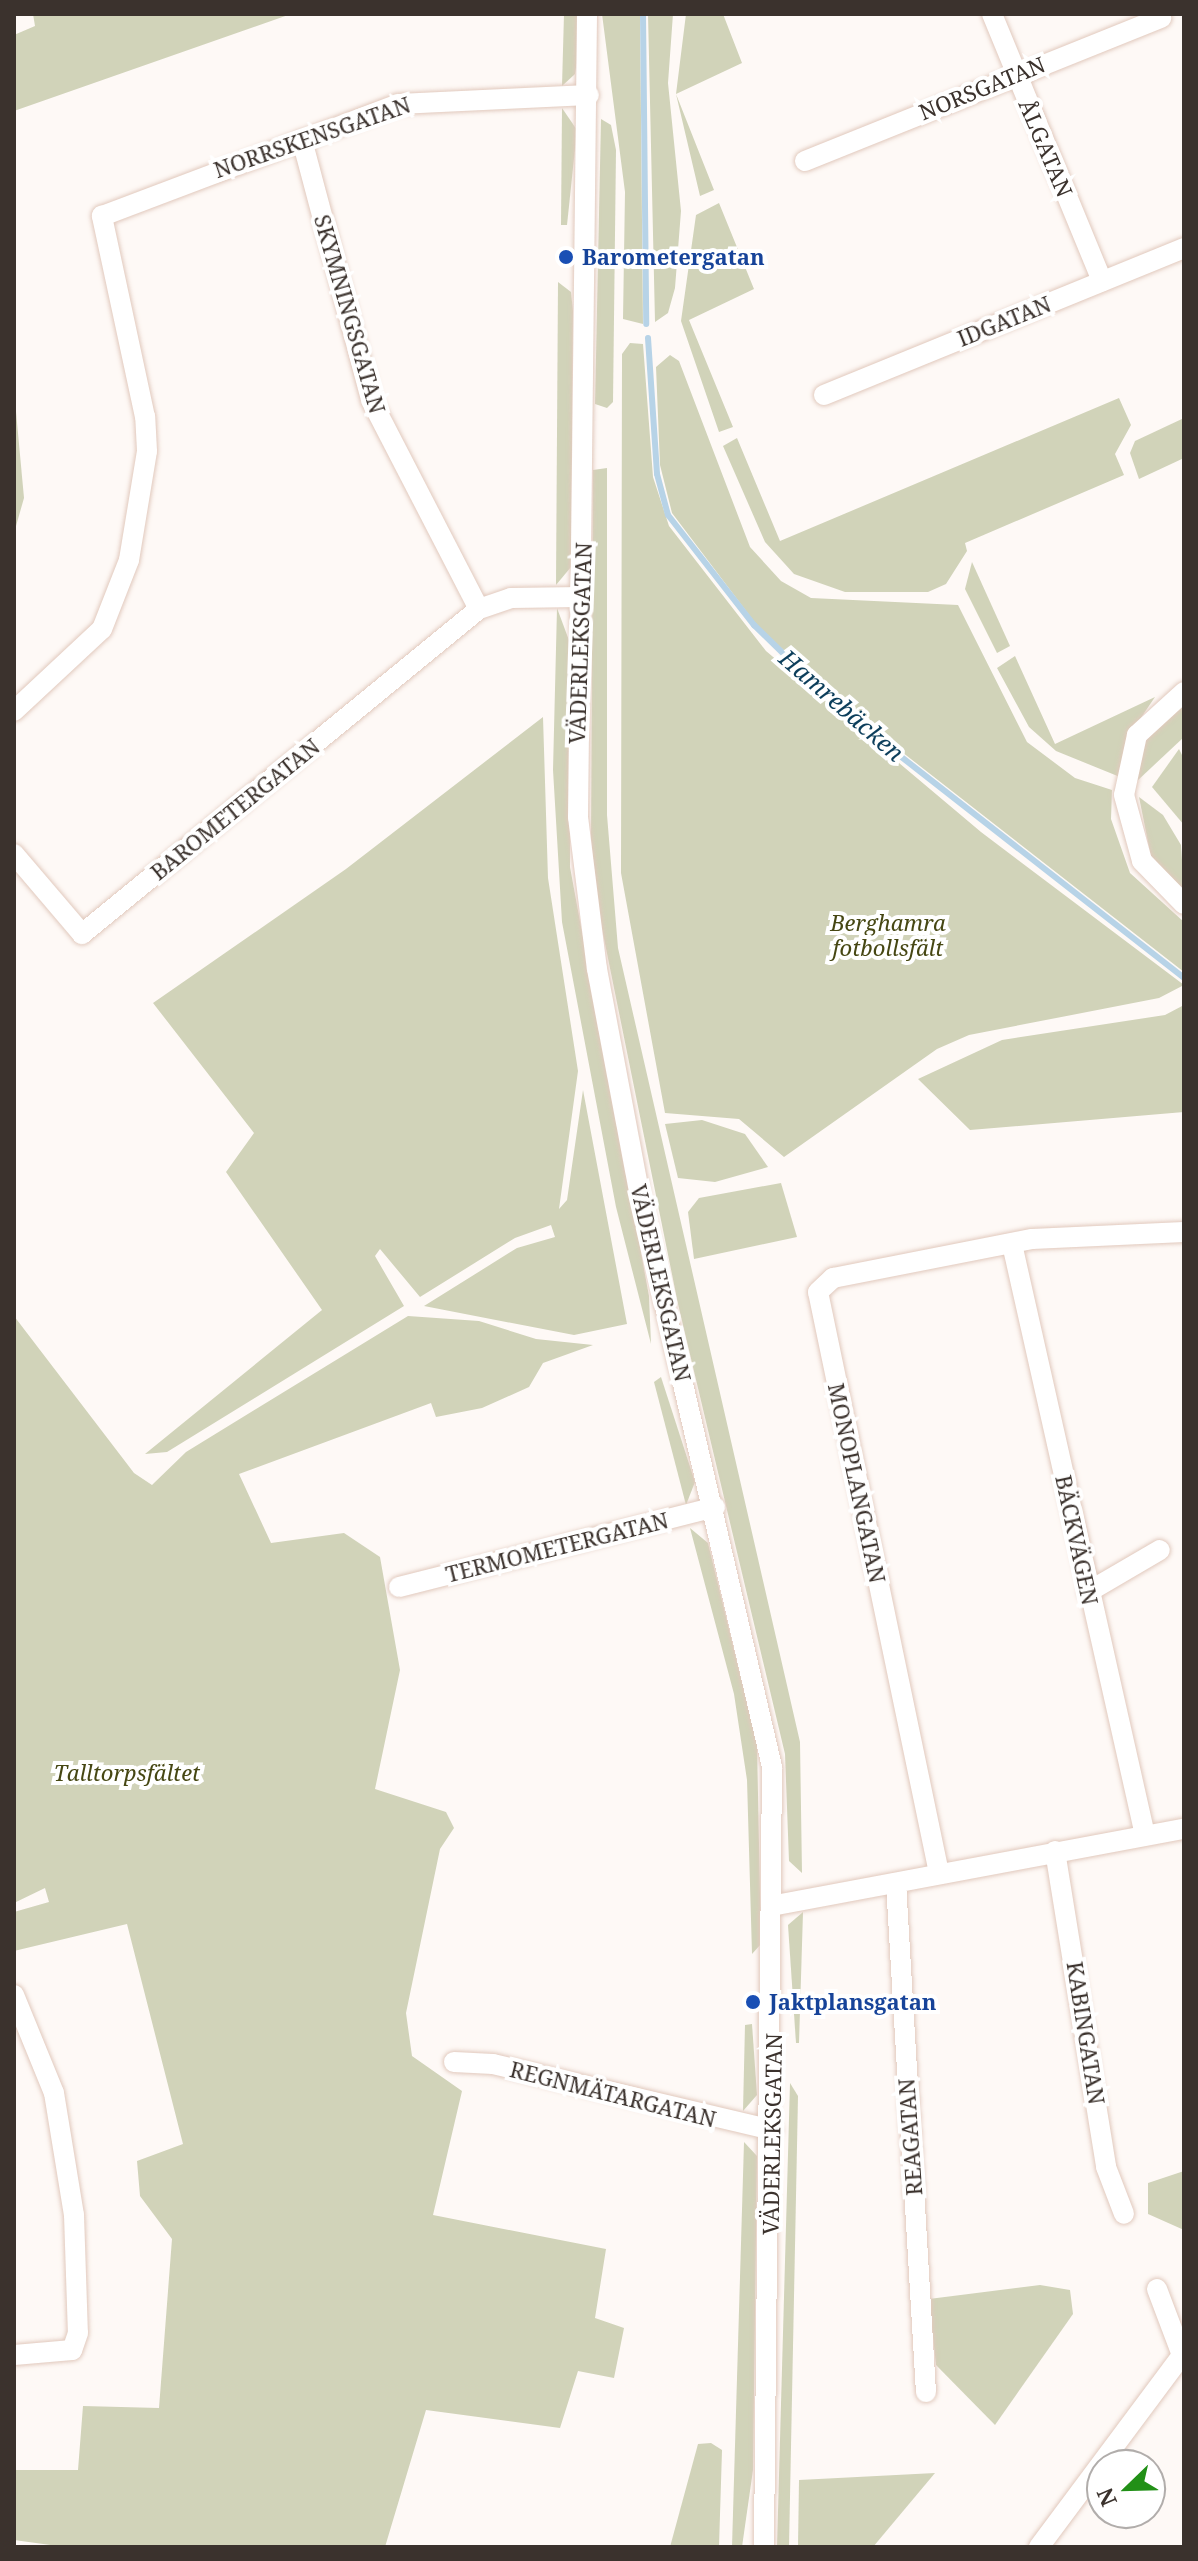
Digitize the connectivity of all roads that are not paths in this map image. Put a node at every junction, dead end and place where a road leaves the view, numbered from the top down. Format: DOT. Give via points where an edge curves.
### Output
graph roads {
  1 [pos="587,14"];
  2 [pos="992,14"];
  3 [pos="1161,18"];
  4 [pos="1016,74"];
  5 [pos="589,95"];
  6 [pos="302,140"];
  7 [pos="805,161"];
  8 [pos="1184,248"];
  9 [pos="1102,281"];
  10 [pos="824,395"];
  11 [pos="581,597"];
  12 [pos="479,609"];
  13 [pos="1184,692"];
  14 [pos="14,711"];
  15 [pos="14,854"];
  16 [pos="1184,904"];
  17 [pos="1184,1232"];
  18 [pos="1012,1244"];
  19 [pos="715,1507"];
  20 [pos="1160,1550"];
  21 [pos="399,1587"];
  22 [pos="1088,1592"];
  23 [pos="1184,1829"];
  24 [pos="1145,1835"];
  25 [pos="1055,1851"];
  26 [pos="939,1873"];
  27 [pos="896,1883"];
  28 [pos="776,1905"];
  29 [pos="14,1995"];
  30 [pos="454,2062"];
  31 [pos="772,2130"];
  32 [pos="1124,2214"];
  33 [pos="1157,2289"];
  34 [pos="14,2355"];
  35 [pos="1183,2356"];
  36 [pos="926,2392"];
  37 [pos="764,2547"];
  38 [pos="1039,2547"];
  1 -- 5 [label="street, VÄDERLEKSGATAN"];
  2 -- 4 [label="street, ÅLGATAN"];
  3 -- 4 [label="street, NORSGATAN"];
  4 -- 7 [label="street, NORSGATAN"];
  4 -- 9 [label="street, ÅLGATAN"];
  5 -- 6 [label="street, NORRSKENSGATAN" via="398,104"];
  5 -- 11 [label="street, VÄDERLEKSGATAN"];
  6 -- 12 [label="street, SKYMNINGSGATAN" via="371,400"];
  6 -- 14 [label="street, NORRSKENSGATAN" via="112,210 100,225 145,417 147,451 129,560 102,629"];
  8 -- 9 [label="street, IDGATAN"];
  9 -- 10 [label="street, IDGATAN"];
  11 -- 12 [label="street, BAROMETERGATAN" via="511,598"];
  11 -- 19 [label="street, VÄDERLEKSGATAN" via="583,879 643,1212"];
  12 -- 15 [label="street, BAROMETERGATAN" via="82,934"];
  13 -- 16 [label="street" via="1137,735 1124,795 1142,861"];
  17 -- 18 [label="street"];
  18 -- 22 [label="street, BÄCKVÄGEN"];
  18 -- 26 [label="street, MONOPLANGATAN" via="833,1278 818,1292"];
  19 -- 21 [label="street, TERMOMETERGATAN"];
  19 -- 28 [label="street, VÄDERLEKSGATAN" via="772,1767"];
  20 -- 22 [label="street"];
  22 -- 24 [label="street, BÄCKVÄGEN"];
  23 -- 24 [label="street"];
  24 -- 25 [label="street"];
  25 -- 26 [label="street"];
  25 -- 32 [label="street, KABINGATAN" via="1106,2167"];
  26 -- 27 [label="street"];
  27 -- 28 [label="street"];
  27 -- 36 [label="street, REAGATAN"];
  28 -- 31 [label="street, VÄDERLEKSGATAN"];
  29 -- 34 [label="street" via="54,2093 74,2215 77,2342 63,2353"];
  30 -- 31 [label="street, REGNMÄTARGATAN" via="493,2064"];
  31 -- 37 [label="street, VÄDERLEKSGATAN"];
  33 -- 35 [label="street"];
  35 -- 38 [label="street"];
}
